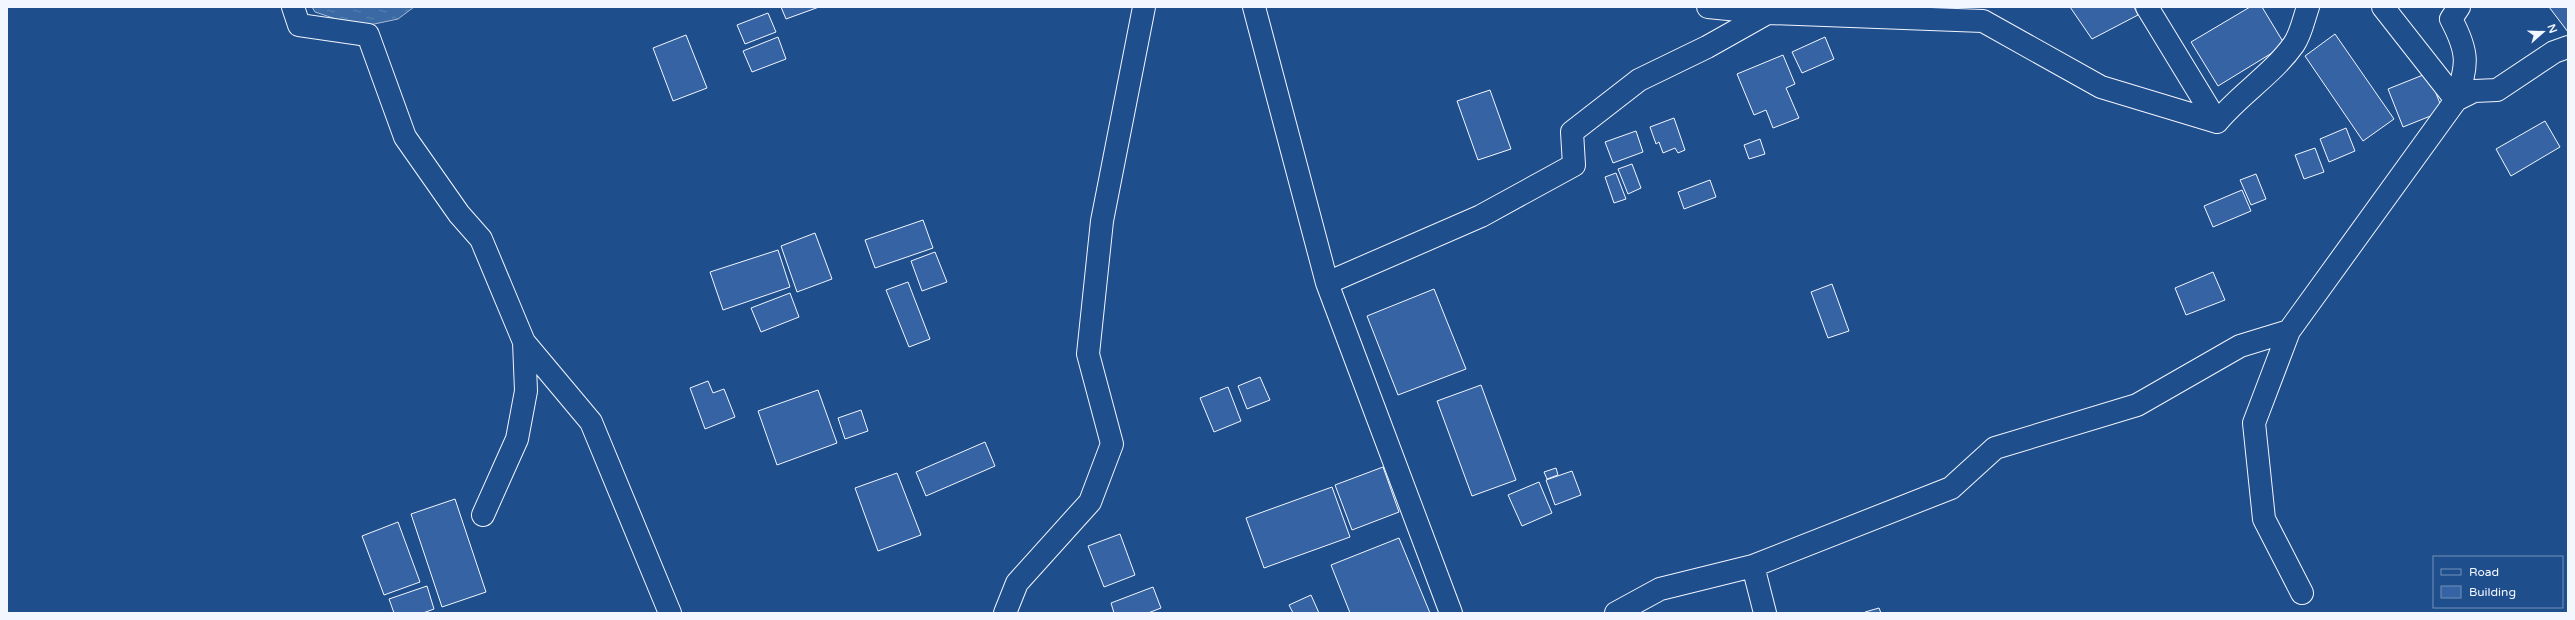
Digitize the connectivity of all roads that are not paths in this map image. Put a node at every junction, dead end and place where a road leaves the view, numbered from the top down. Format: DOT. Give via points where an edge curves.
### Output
graph roads {
  1 [pos="293,7"];
  2 [pos="1144,7"];
  3 [pos="1254,7"];
  4 [pos="1708,7"];
  5 [pos="2147,7"];
  6 [pos="2308,7"];
  7 [pos="2382,7"];
  8 [pos="2459,7"];
  9 [pos="1771,10"];
  10 [pos="2568,47"];
  11 [pos="2456,100"];
  12 [pos="2217,122"];
  13 [pos="1327,283"];
  14 [pos="2289,331"];
  15 [pos="524,342"];
  16 [pos="483,515"];
  17 [pos="1753,566"];
  18 [pos="2302,593"];
  19 [pos="670,613"];
  20 [pos="1005,613"];
  21 [pos="1451,613"];
  22 [pos="1616,613"];
  23 [pos="1764,613"];
  1 -- 15 [label="street" via="299,24 368,35 406,137 459,214 481,239"];
  2 -- 20 [label="street" via="1102,222 1088,354 1112,444 1090,502 1017,583"];
  3 -- 13 [label="street"];
  4 -- 9 [label="street"];
  5 -- 12 [label="street"];
  6 -- 12 [label="street" via="2295,43"];
  7 -- 11 [label="street"];
  8 -- 11 [label="street" via="2451,19 2464,43 2466,72"];
  9 -- 12 [label="street" via="1983,21 2101,87"];
  9 -- 13 [label="street" via="1707,47 1639,80 1572,132 1574,165 1481,216"];
  10 -- 11 [label="street" via="2554,52 2497,90 2474,90"];
  11 -- 14 [label="street"];
  13 -- 21 [label="street"];
  14 -- 17 [label="street" via="2240,346 2137,405 1995,448 1951,488"];
  14 -- 18 [label="street" via="2254,423 2264,519"];
  15 -- 16 [label="street" via="526,390 517,439"];
  15 -- 19 [label="street" via="591,422"];
  17 -- 22 [label="street" via="1660,589"];
  17 -- 23 [label="street"];
}
